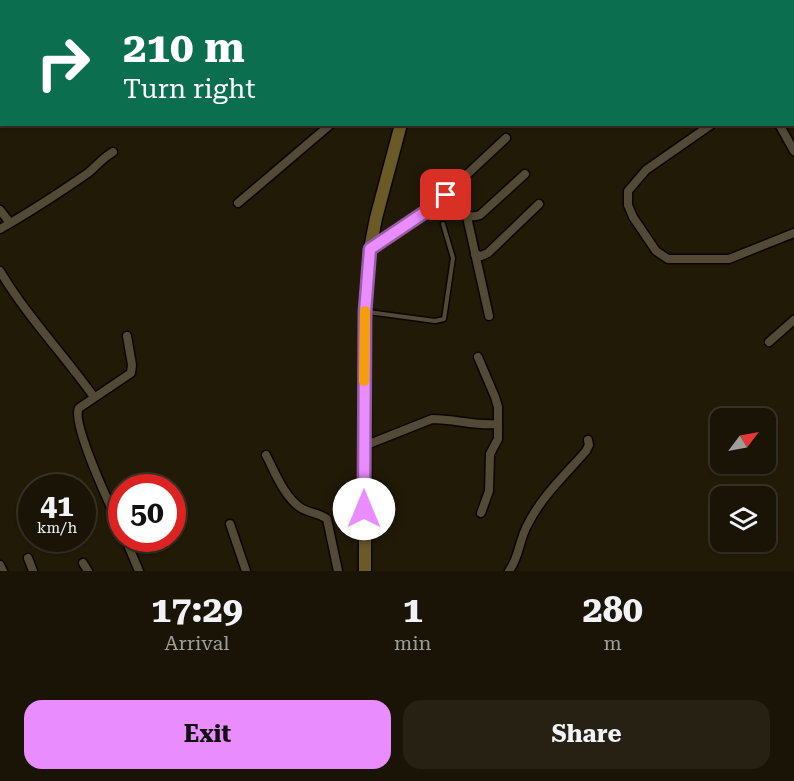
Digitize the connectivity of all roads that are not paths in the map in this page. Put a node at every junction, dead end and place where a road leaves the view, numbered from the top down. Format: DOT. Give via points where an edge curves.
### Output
graph roads {
  1 [pos="329,126"];
  2 [pos="400,126"];
  3 [pos="709,126"];
  4 [pos="780,126"];
  5 [pos="506,138"];
  6 [pos="794,151"];
  7 [pos="112,152"];
  8 [pos="525,174"];
  9 [pos="238,202"];
  10 [pos="539,204"];
  11 [pos="431,208"];
  12 [pos="0,210"];
  13 [pos="467,217"];
  14 [pos="10,223"];
  15 [pos="443,224"];
  16 [pos="0,229"];
  17 [pos="794,233"];
  18 [pos="370,249"];
  19 [pos="475,254"];
  20 [pos="0,271"];
  21 [pos="365,312"];
  22 [pos="489,316"];
  23 [pos="794,320"];
  24 [pos="127,336"];
  25 [pos="769,342"];
  26 [pos="478,357"];
  27 [pos="94,397"];
  28 [pos="498,424"];
  29 [pos="588,440"];
  30 [pos="364,446"];
  31 [pos="266,455"];
  32 [pos="108,501"];
  33 [pos="481,513"];
  34 [pos="230,524"];
  35 [pos="131,552"];
  36 [pos="28,558"];
  37 [pos="0,565"];
  38 [pos="3,571"];
  39 [pos="33,571"];
  40 [pos="139,571"];
  41 [pos="246,571"];
  42 [pos="338,571"];
  43 [pos="365,571"];
  44 [pos="510,571"];
  1 -- 9 [label="street"];
  2 -- 18 [label="main road"];
  3 -- 17 [label="street" via="646,170 628,192 633,217 656,251 668,259 729,259"];
  4 -- 6 [label="street"];
  5 -- 11 [label="street"];
  7 -- 14 [label="street" via="90,171"];
  8 -- 13 [label="street" via="480,215"];
  10 -- 19 [label="street" via="488,253"];
  11 -- 13 [label="street" via="458,210"];
  11 -- 18 [label="street"];
  12 -- 14 [label="street"];
  13 -- 19 [label="street"];
  14 -- 16 [label="street"];
  15 -- 21 [label="lane" via="453,258 444,319"];
  18 -- 21 [label="main road"];
  19 -- 22 [label="street"];
  20 -- 27 [label="street"];
  21 -- 30 [label="main road"];
  23 -- 25 [label="street"];
  24 -- 27 [label="street" via="131,373"];
  26 -- 28 [label="street" via="498,407"];
  27 -- 32 [label="street" via="79,408 76,418"];
  28 -- 30 [label="street" via="432,419"];
  28 -- 33 [label="street" via="498,439 489,459 489,491"];
  29 -- 44 [label="street" via="586,452 528,523"];
  30 -- 43 [label="main road"];
  31 -- 42 [label="street" via="292,500 327,519"];
  34 -- 41 [label="street"];
  35 -- 40 [label="street"];
  36 -- 39 [label="street"];
  37 -- 38 [label="street"];
}
